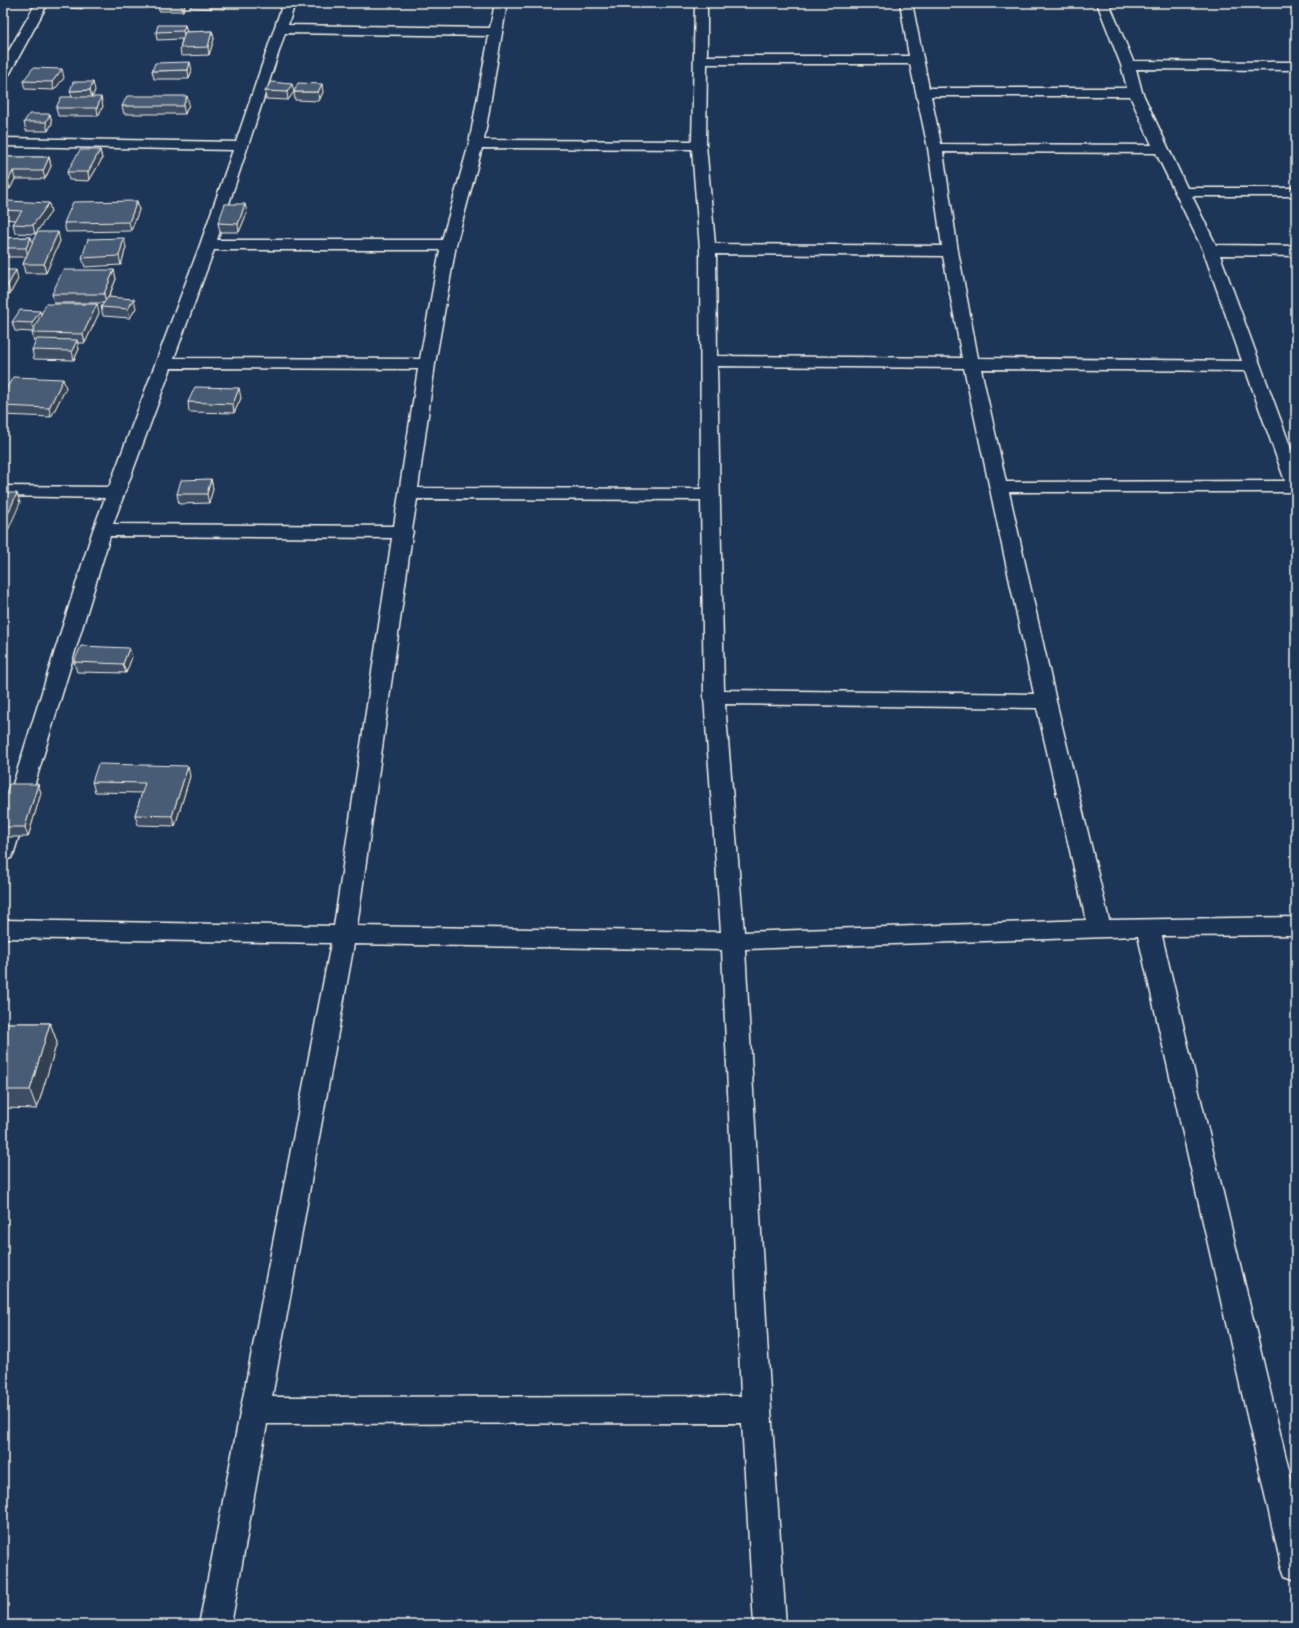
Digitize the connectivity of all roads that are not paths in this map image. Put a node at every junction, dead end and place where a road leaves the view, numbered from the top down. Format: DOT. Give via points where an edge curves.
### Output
graph roads {
  1 [pos="42,3"];
  2 [pos="290,3"];
  3 [pos="501,3"];
  4 [pos="701,3"];
  5 [pos="906,3"];
  6 [pos="1103,3"];
  7 [pos="280,29"];
  8 [pos="496,32"];
  9 [pos="701,60"];
  10 [pos="916,60"];
  11 [pos="1128,65"];
  12 [pos="1296,66"];
  13 [pos="3,73"];
  14 [pos="922,92"];
  15 [pos="1135,92"];
  16 [pos="3,142"];
  17 [pos="476,144"];
  18 [pos="699,145"];
  19 [pos="241,146"];
  20 [pos="935,148"];
  21 [pos="1161,149"];
  22 [pos="1182,192"];
  23 [pos="1296,192"];
  24 [pos="448,244"];
  25 [pos="208,245"];
  26 [pos="708,248"];
  27 [pos="950,250"];
  28 [pos="1211,250"];
  29 [pos="1296,251"];
  30 [pos="709,361"];
  31 [pos="971,363"];
  32 [pos="163,364"];
  33 [pos="427,364"];
  34 [pos="1253,366"];
  35 [pos="998,487"];
  36 [pos="1296,487"];
  37 [pos="3,491"];
  38 [pos="116,493"];
  39 [pos="409,493"];
  40 [pos="710,495"];
  41 [pos="102,530"];
  42 [pos="404,532"];
  43 [pos="714,697"];
  44 [pos="1046,701"];
  45 [pos="3,852"];
  46 [pos="1296,926"];
  47 [pos="1148,927"];
  48 [pos="3,929"];
  49 [pos="1100,929"];
  50 [pos="344,934"];
  51 [pos="733,941"];
  52 [pos="756,1409"];
  53 [pos="254,1412"];
  54 [pos="1296,1565"];
  55 [pos="216,1625"];
  56 [pos="770,1625"];
  1 -- 13 [label="street"];
  2 -- 7 [label="street"];
  3 -- 8 [label="street"];
  4 -- 9 [label="street"];
  5 -- 10 [label="street"];
  6 -- 11 [label="street"];
  7 -- 8 [label="street"];
  7 -- 19 [label="street"];
  8 -- 17 [label="street"];
  9 -- 10 [label="street"];
  9 -- 18 [label="street"];
  10 -- 14 [label="street"];
  11 -- 12 [label="street"];
  11 -- 15 [label="street"];
  14 -- 15 [label="street"];
  14 -- 20 [label="street"];
  15 -- 21 [label="street"];
  16 -- 19 [label="street"];
  17 -- 18 [label="street"];
  17 -- 24 [label="street"];
  18 -- 26 [label="street"];
  19 -- 25 [label="street"];
  20 -- 21 [label="street"];
  20 -- 27 [label="street"];
  21 -- 22 [label="street"];
  22 -- 23 [label="street"];
  22 -- 28 [label="street"];
  24 -- 25 [label="street"];
  24 -- 33 [label="street"];
  25 -- 32 [label="street"];
  26 -- 27 [label="street"];
  26 -- 30 [label="street"];
  27 -- 31 [label="street"];
  28 -- 29 [label="street"];
  28 -- 34 [label="street"];
  30 -- 31 [label="street"];
  30 -- 40 [label="street"];
  31 -- 34 [label="street"];
  31 -- 35 [label="street"];
  32 -- 33 [label="street"];
  32 -- 38 [label="street"];
  33 -- 39 [label="street"];
  34 -- 36 [label="street"];
  35 -- 36 [label="street"];
  35 -- 44 [label="street"];
  37 -- 38 [label="street"];
  38 -- 41 [label="street"];
  39 -- 40 [label="street"];
  39 -- 42 [label="street"];
  40 -- 43 [label="street"];
  41 -- 42 [label="street"];
  41 -- 45 [label="street"];
  42 -- 50 [label="street"];
  43 -- 44 [label="street"];
  43 -- 51 [label="street"];
  44 -- 49 [label="street"];
  46 -- 47 [label="street"];
  47 -- 49 [label="street"];
  47 -- 54 [label="street"];
  48 -- 50 [label="street"];
  49 -- 51 [label="street"];
  50 -- 51 [label="street"];
  50 -- 53 [label="street"];
  51 -- 52 [label="street"];
  52 -- 53 [label="street"];
  52 -- 56 [label="street"];
  53 -- 55 [label="street"];
}
